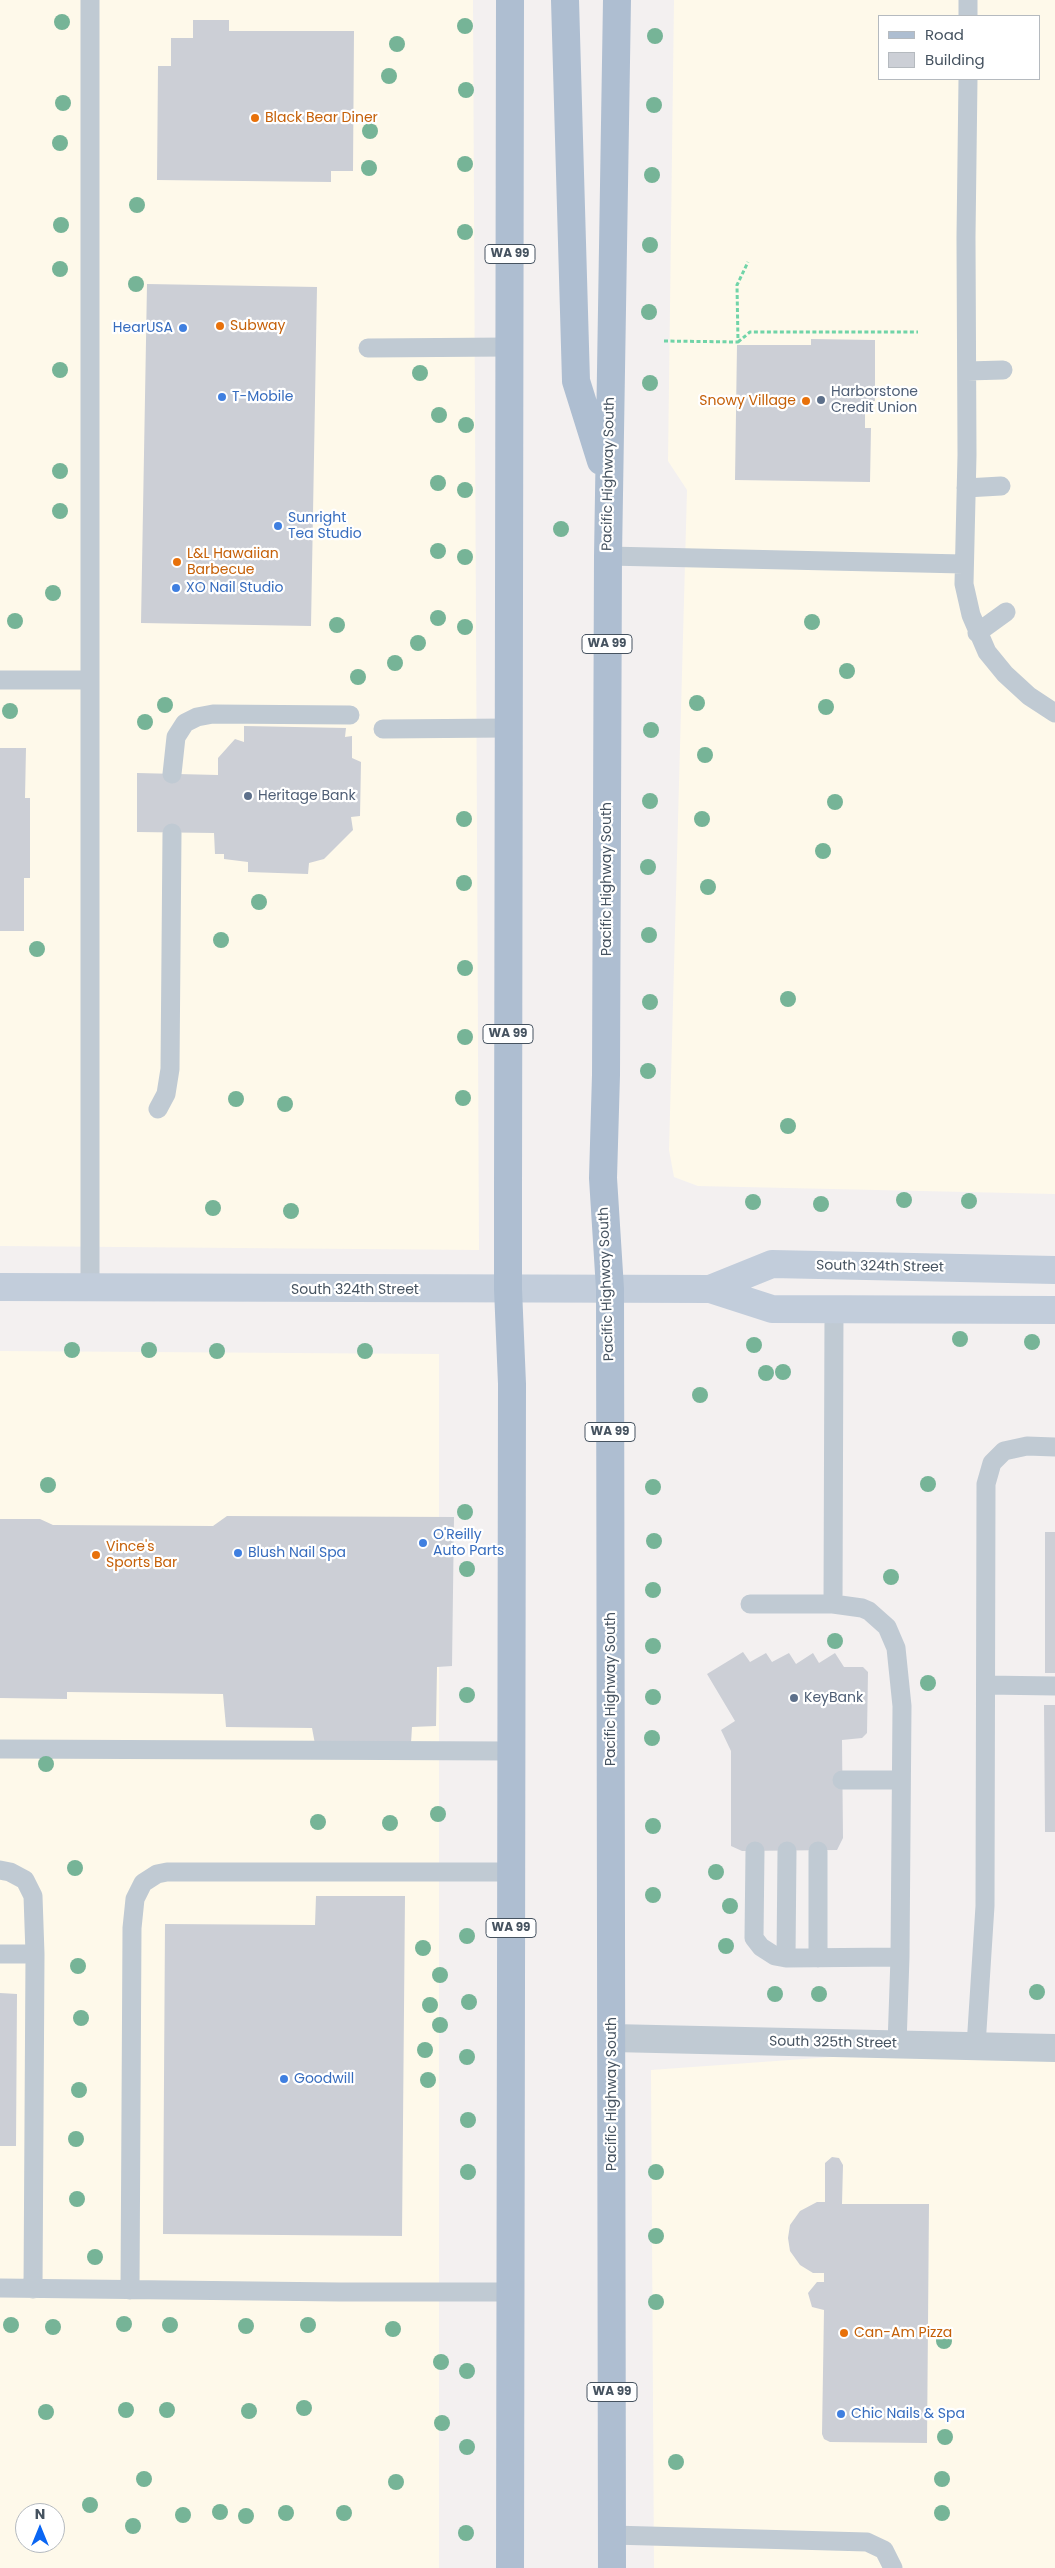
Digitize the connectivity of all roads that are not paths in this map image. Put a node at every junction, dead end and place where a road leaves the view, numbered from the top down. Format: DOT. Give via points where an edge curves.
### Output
graph roads {
  1 [pos="90,0"];
  2 [pos="510,0"];
  3 [pos="565,0"];
  4 [pos="617,0"];
  5 [pos="968,0"];
  6 [pos="968,15"];
  7 [pos="968,80"];
  8 [pos="509,347"];
  9 [pos="368,348"];
  10 [pos="1003,370"];
  11 [pos="966,371"];
  12 [pos="1000,486"];
  13 [pos="608,487"];
  14 [pos="966,488"];
  15 [pos="608,556"];
  16 [pos="963,564"];
  17 [pos="1006,612"];
  18 [pos="977,632"];
  19 [pos="0,680"];
  20 [pos="90,680"];
  21 [pos="1055,713"];
  22 [pos="350,715"];
  23 [pos="508,728"];
  24 [pos="383,729"];
  25 [pos="172,774"];
  26 [pos="172,833"];
  27 [pos="158,1109"];
  28 [pos="1055,1270"];
  29 [pos="0,1287"];
  30 [pos="90,1287"];
  31 [pos="508,1289"];
  32 [pos="610,1289"];
  33 [pos="710,1290"];
  34 [pos="834,1310"];
  35 [pos="1055,1310"];
  36 [pos="1055,1446"];
  37 [pos="750,1604"];
  38 [pos="833,1604"];
  39 [pos="986,1685"];
  40 [pos="1055,1686"];
  41 [pos="0,1749"];
  42 [pos="510,1751"];
  43 [pos="842,1780"];
  44 [pos="900,1780"];
  45 [pos="755,1851"];
  46 [pos="786,1851"];
  47 [pos="818,1851"];
  48 [pos="0,1870"];
  49 [pos="510,1872"];
  50 [pos="0,1954"];
  51 [pos="35,1954"];
  52 [pos="900,1956"];
  53 [pos="786,1958"];
  54 [pos="818,1958"];
  55 [pos="612,2038"];
  56 [pos="898,2045"];
  57 [pos="976,2046"];
  58 [pos="1055,2048"];
  59 [pos="0,2288"];
  60 [pos="33,2289"];
  61 [pos="130,2290"];
  62 [pos="512,2292"];
  63 [pos="612,2535"];
  64 [pos="510,2568"];
  65 [pos="612,2568"];
  66 [pos="893,2568"];
  1 -- 20 [label="lane"];
  2 -- 8 [label="main road, WA 99"];
  3 -- 13 [label="main road" via="576,381"];
  4 -- 13 [label="main road, Pacific Highway South / WA 99"];
  5 -- 6 [label="lane"];
  7 -- 11 [label="lane"];
  8 -- 9 [label="lane"];
  8 -- 23 [label="main road, WA 99"];
  10 -- 11 [label="lane"];
  11 -- 14 [label="lane"];
  12 -- 14 [label="lane"];
  13 -- 15 [label="main road, Pacific Highway South / WA 99"];
  14 -- 16 [label="lane"];
  15 -- 16 [label="lane"];
  15 -- 32 [label="main road, Pacific Highway South / WA 99" via="603,1178"];
  16 -- 18 [label="lane" via="966,601"];
  17 -- 18 [label="lane"];
  18 -- 21 [label="lane" via="987,652 1005,674 1029,696"];
  19 -- 20 [label="lane"];
  20 -- 30 [label="lane"];
  22 -- 25 [label="lane" via="213,714 197,717 185,723 176,737"];
  23 -- 24 [label="lane"];
  23 -- 31 [label="main road, WA 99"];
  26 -- 27 [label="lane" via="170,1069 166,1094"];
  28 -- 33 [label="street, South 324th Street" via="772,1264"];
  29 -- 30 [label="street, South 324th Street"];
  30 -- 31 [label="street, South 324th Street"];
  31 -- 32 [label="street, South 324th Street"];
  31 -- 42 [label="main road, WA 99" via="512,1384"];
  32 -- 33 [label="street, South 324th Street"];
  32 -- 55 [label="main road, Pacific Highway South / WA 99"];
  33 -- 34 [label="street, South 324th Street" via="772,1309"];
  34 -- 35 [label="street, South 324th Street"];
  34 -- 38 [label="lane"];
  36 -- 39 [label="lane" via="1010,1448 997,1456 989,1470 986,1484"];
  37 -- 38 [label="lane"];
  38 -- 44 [label="lane" via="869,1611 887,1627 896,1648 902,1698"];
  39 -- 40 [label="lane"];
  39 -- 57 [label="lane" via="985,1906"];
  41 -- 42 [label="lane"];
  42 -- 49 [label="main road, WA 99"];
  43 -- 44 [label="lane"];
  44 -- 52 [label="lane"];
  45 -- 53 [label="lane" via="754,1938 768,1952"];
  46 -- 53 [label="lane"];
  47 -- 54 [label="lane"];
  48 -- 51 [label="lane" via="18,1875 33,1896"];
  49 -- 61 [label="lane" via="167,1872 143,1883 135,1898 132,1928"];
  49 -- 62 [label="main road, WA 99"];
  50 -- 51 [label="lane"];
  51 -- 60 [label="lane"];
  52 -- 54 [label="lane"];
  52 -- 56 [label="lane"];
  53 -- 54 [label="lane"];
  55 -- 56 [label="street, South 325th Street"];
  55 -- 63 [label="main road, Pacific Highway South / WA 99"];
  56 -- 57 [label="street, South 325th Street"];
  57 -- 58 [label="street, South 325th Street"];
  59 -- 60 [label="lane"];
  60 -- 61 [label="lane"];
  61 -- 62 [label="lane"];
  62 -- 64 [label="main road, WA 99"];
  63 -- 65 [label="main road, Pacific Highway South / WA 99"];
  63 -- 66 [label="lane" via="867,2542 884,2550"];
}
